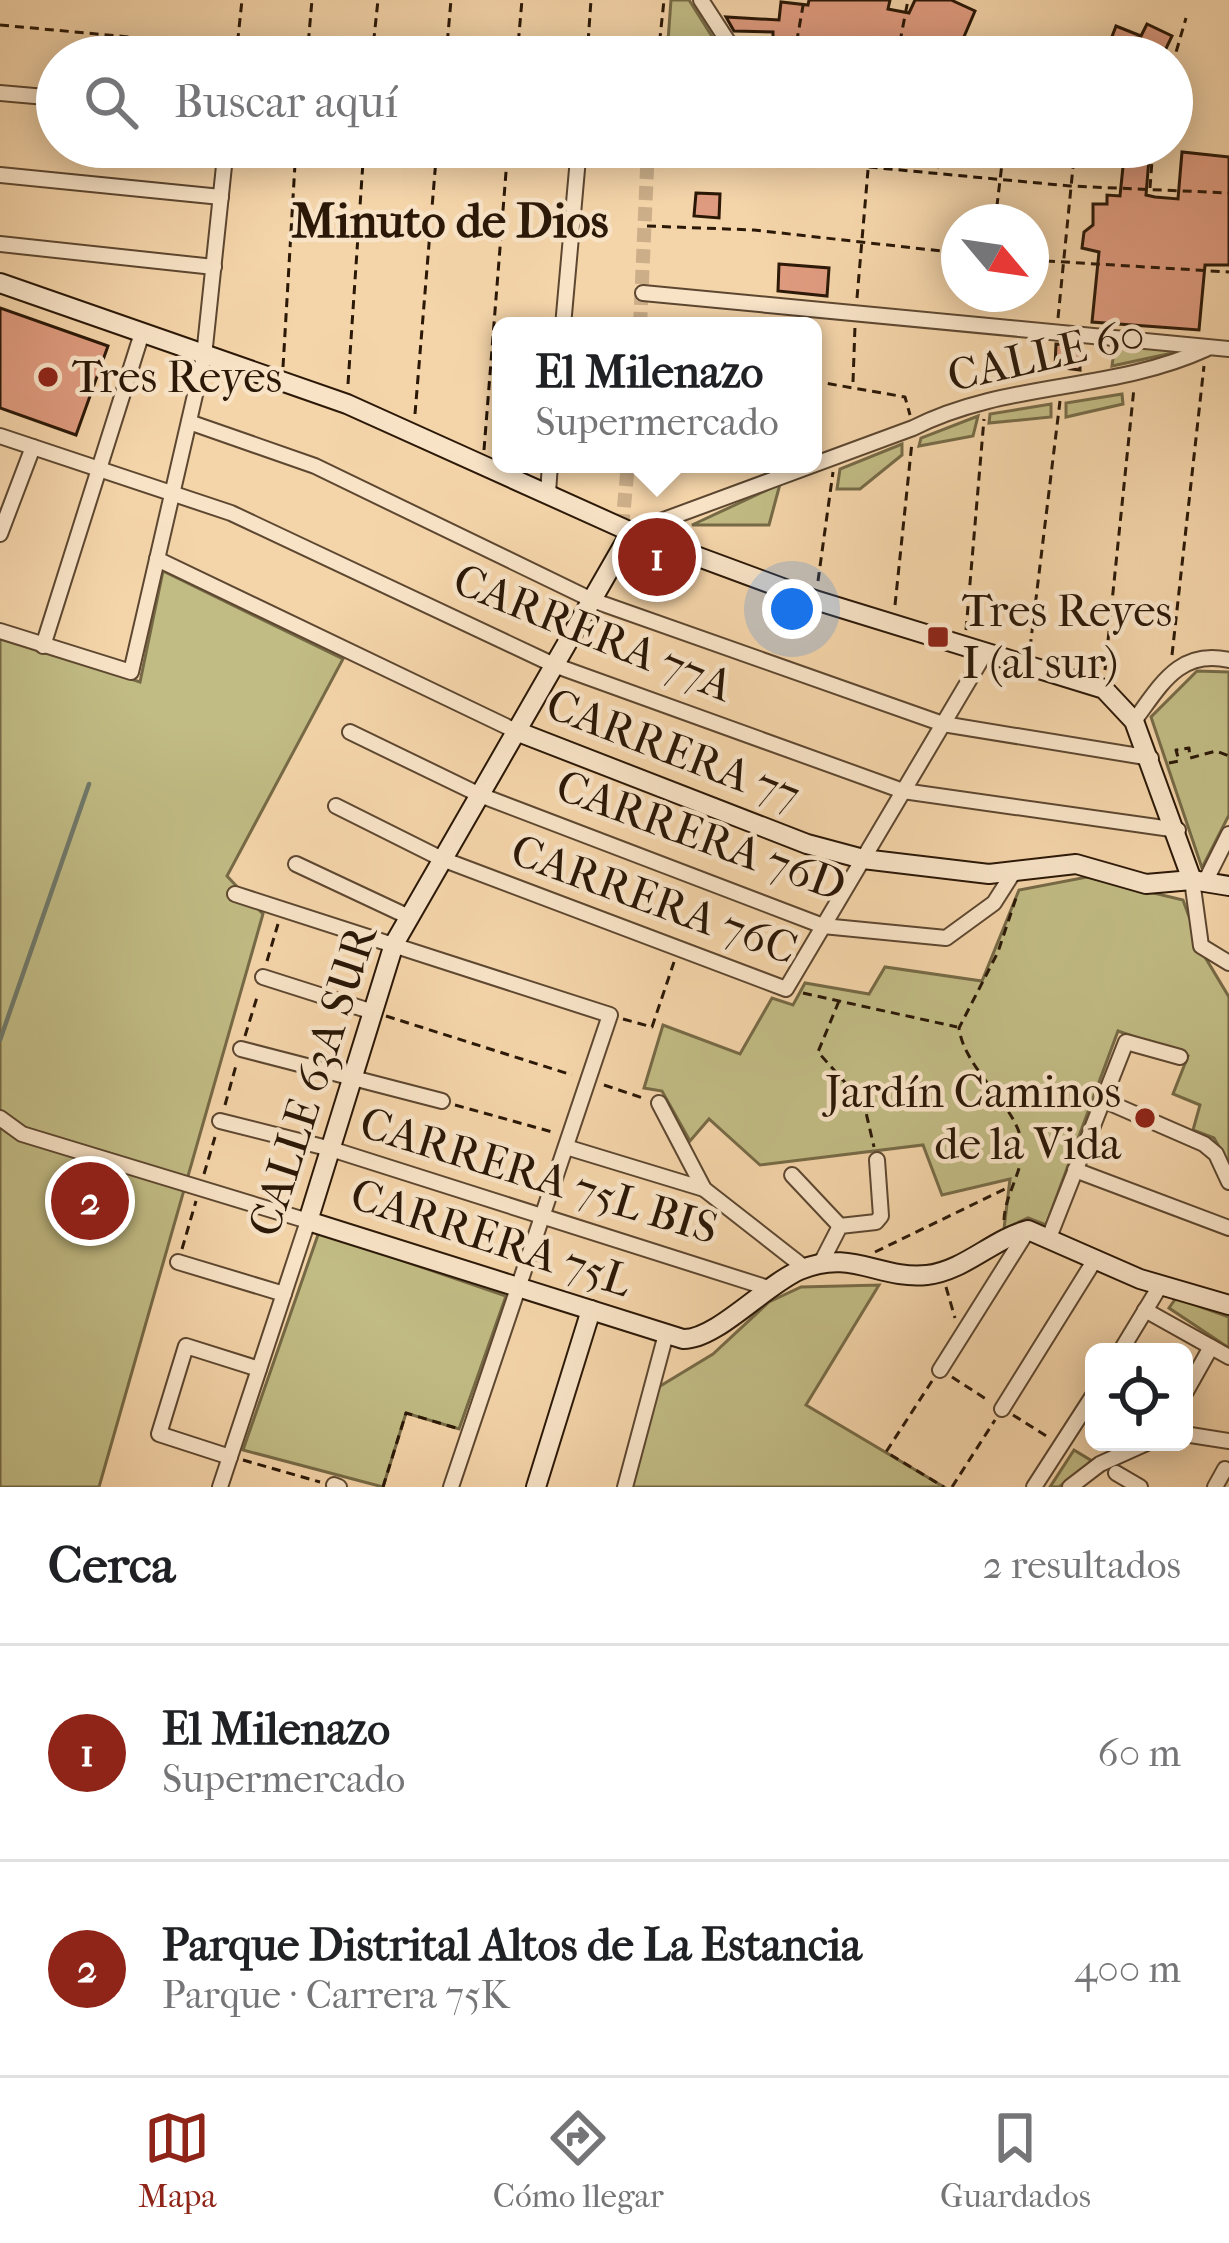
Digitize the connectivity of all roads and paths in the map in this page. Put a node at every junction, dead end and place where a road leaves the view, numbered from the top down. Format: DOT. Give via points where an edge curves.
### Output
graph roads {
  1 [pos="242,0"];
  2 [pos="312,0"];
  3 [pos="378,0"];
  4 [pos="451,0"];
  5 [pos="522,0"];
  6 [pos="592,0"];
  7 [pos="664,0"];
  8 [pos="701,0"];
  9 [pos="804,0"];
  10 [pos="908,0"];
  11 [pos="1186,18"];
  12 [pos="0,25"];
  13 [pos="118,36"];
  14 [pos="238,36"];
  15 [pos="309,36"];
  16 [pos="374,36"];
  17 [pos="448,36"];
  18 [pos="519,36"];
  19 [pos="589,36"];
  20 [pos="660,36"];
  21 [pos="724,36"];
  22 [pos="798,36"];
  23 [pos="902,36"];
  24 [pos="1181,36"];
  25 [pos="0,93"];
  26 [pos="36,96"];
  27 [pos="224,168"];
  28 [pos="295,168"];
  29 [pos="363,168"];
  30 [pos="435,168"];
  31 [pos="506,168"];
  32 [pos="577,168"];
  33 [pos="862,168"];
  34 [pos="938,168"];
  35 [pos="1000,168"];
  36 [pos="1072,168"];
  37 [pos="1152,168"];
  38 [pos="868,169"];
  39 [pos="937,172"];
  40 [pos="0,175"];
  41 [pos="998,178"];
  42 [pos="1070,186"];
  43 [pos="1150,190"];
  44 [pos="1229,194"];
  45 [pos="221,197"];
  46 [pos="996,204"];
  47 [pos="647,226"];
  48 [pos="860,243"];
  49 [pos="0,244"];
  50 [pos="941,251"];
  51 [pos="1049,262"];
  52 [pos="1062,263"];
  53 [pos="214,267"];
  54 [pos="1229,272"];
  55 [pos="0,283"];
  56 [pos="643,293"];
  57 [pos="856,312"];
  58 [pos="988,312"];
  59 [pos="495,317"];
  60 [pos="564,317"];
  61 [pos="987,323"];
  62 [pos="1057,330"];
  63 [pos="142,333"];
  64 [pos="1206,349"];
  65 [pos="1229,349"];
  66 [pos="204,356"];
  67 [pos="492,358"];
  68 [pos="1136,374"];
  69 [pos="282,380"];
  70 [pos="822,382"];
  71 [pos="853,384"];
  72 [pos="1062,389"];
  73 [pos="985,399"];
  74 [pos="347,404"];
  75 [pos="189,422"];
  76 [pos="913,428"];
  77 [pos="414,431"];
  78 [pos="0,436"];
  79 [pos="32,447"];
  80 [pos="835,458"];
  81 [pos="822,463"];
  82 [pos="484,464"];
  83 [pos="492,468"];
  84 [pos="100,470"];
  85 [pos="504,473"];
  86 [pos="549,473"];
  87 [pos="794,473"];
  88 [pos="548,493"];
  89 [pos="172,495"];
  90 [pos="631,532"];
  91 [pos="0,534"];
  92 [pos="157,559"];
  93 [pos="592,600"];
  94 [pos="815,600"];
  95 [pos="893,627"];
  96 [pos="0,631"];
  97 [pos="43,646"];
  98 [pos="974,652"];
  99 [pos="1229,660"];
  100 [pos="554,665"];
  101 [pos="1028,668"];
  102 [pos="1169,674"];
  103 [pos="1104,689"];
  104 [pos="1134,721"];
  105 [pos="943,724"];
  106 [pos="517,731"];
  107 [pos="350,732"];
  108 [pos="1229,756"];
  109 [pos="1150,758"];
  110 [pos="903,791"];
  111 [pos="480,795"];
  112 [pos="336,806"];
  113 [pos="1178,830"];
  114 [pos="1229,834"];
  115 [pos="863,859"];
  116 [pos="442,860"];
  117 [pos="296,864"];
  118 [pos="1021,869"];
  119 [pos="1199,881"];
  120 [pos="1229,886"];
  121 [pos="236,894"];
  122 [pos="282,911"];
  123 [pos="409,917"];
  124 [pos="823,926"];
  125 [pos="394,944"];
  126 [pos="678,949"];
  127 [pos="1229,963"];
  128 [pos="263,977"];
  129 [pos="786,989"];
  130 [pos="839,1001"];
  131 [pos="373,1012"];
  132 [pos="610,1015"];
  133 [pos="959,1028"];
  134 [pos="241,1049"];
  135 [pos="1180,1058"];
  136 [pos="352,1079"];
  137 [pos="588,1080"];
  138 [pos="1103,1100"];
  139 [pos="442,1101"];
  140 [pos="659,1103"];
  141 [pos="0,1118"];
  142 [pos="220,1121"];
  143 [pos="567,1142"];
  144 [pos="331,1149"];
  145 [pos="877,1160"];
  146 [pos="1075,1171"];
  147 [pos="792,1174"];
  148 [pos="1229,1182"];
  149 [pos="1009,1187"];
  150 [pos="200,1188"];
  151 [pos="704,1189"];
  152 [pos="542,1218"];
  153 [pos="308,1221"];
  154 [pos="840,1226"];
  155 [pos="1229,1228"];
  156 [pos="1028,1230"];
  157 [pos="1049,1235"];
  158 [pos="1004,1238"];
  159 [pos="1096,1258"];
  160 [pos="855,1261"];
  161 [pos="178,1262"];
  162 [pos="813,1265"];
  163 [pos="942,1271"];
  164 [pos="1160,1286"];
  165 [pos="518,1287"];
  166 [pos="765,1287"];
  167 [pos="284,1294"];
  168 [pos="1229,1305"];
  169 [pos="591,1310"];
  170 [pos="1145,1310"];
  171 [pos="666,1334"];
  172 [pos="960,1337"];
  173 [pos="1125,1343"];
  174 [pos="1211,1347"];
  175 [pos="1229,1357"];
  176 [pos="260,1369"];
  177 [pos="940,1370"];
  178 [pos="1193,1379"];
  179 [pos="1085,1408"];
  180 [pos="1002,1409"];
  181 [pos="469,1432"];
  182 [pos="1193,1436"];
  183 [pos="1229,1441"];
  184 [pos="1129,1451"];
  185 [pos="230,1457"];
  186 [pos="1225,1468"];
  187 [pos="1116,1473"];
  188 [pos="337,1486"];
  189 [pos="220,1487"];
  190 [pos="383,1487"];
  191 [pos="451,1487"];
  192 [pos="536,1487"];
  193 [pos="625,1487"];
  194 [pos="944,1487"];
  195 [pos="952,1487"];
  196 [pos="1034,1487"];
  197 [pos="1070,1487"];
  198 [pos="1140,1487"];
  199 [pos="1215,1487"];
  1 -- 14 [label="path"];
  2 -- 15 [label="path"];
  3 -- 16 [label="path"];
  4 -- 17 [label="path"];
  5 -- 18 [label="path"];
  6 -- 19 [label="path"];
  7 -- 20 [label="path"];
  8 -- 21 [label="street"];
  9 -- 22 [label="path"];
  10 -- 23 [label="path"];
  11 -- 24 [label="path"];
  12 -- 13 [label="path"];
  25 -- 26 [label="street"];
  27 -- 45 [label="street"];
  28 -- 69 [label="path"];
  29 -- 74 [label="path"];
  30 -- 77 [label="path"];
  31 -- 59 [label="path"];
  32 -- 60 [label="street"];
  33 -- 38 [label="path"];
  34 -- 39 [label="path"];
  35 -- 41 [label="path"];
  36 -- 42 [label="path"];
  37 -- 43 [label="path"];
  38 -- 39 [label="path"];
  38 -- 48 [label="path"];
  39 -- 41 [label="path"];
  40 -- 45 [label="street"];
  41 -- 42 [label="path"];
  41 -- 46 [label="path"];
  42 -- 43 [label="path"];
  42 -- 52 [label="path"];
  43 -- 44 [label="path"];
  45 -- 53 [label="street"];
  47 -- 48 [label="path"];
  48 -- 50 [label="path"];
  48 -- 57 [label="path"];
  49 -- 53 [label="street"];
  51 -- 52 [label="path"];
  52 -- 54 [label="path"];
  52 -- 62 [label="path"];
  53 -- 66 [label="street"];
  55 -- 63 [label="street"];
  56 -- 57 [label="street"];
  57 -- 61 [label="street"];
  57 -- 71 [label="path"];
  58 -- 61 [label="path"];
  61 -- 62 [label="street"];
  62 -- 64 [label="street"];
  63 -- 66 [label="street"];
  63 -- 84 [label="street"];
  64 -- 65 [label="street"];
  64 -- 68 [label="street, CALLE 60"];
  64 -- 102 [label="path"];
  66 -- 69 [label="street"];
  66 -- 75 [label="street"];
  67 -- 82 [label="path"];
  68 -- 72 [label="street, CALLE 60"];
  68 -- 103 [label="path"];
  69 -- 74 [label="street"];
  70 -- 71 [label="path"];
  71 -- 76 [label="path" via="904,397"];
  72 -- 73 [label="street, CALLE 60"];
  72 -- 101 [label="path"];
  73 -- 76 [label="street, CALLE 60"];
  73 -- 98 [label="path"];
  74 -- 77 [label="street"];
  75 -- 89 [label="street"];
  75 -- 93 [label="street" via="315,466"];
  76 -- 80 [label="street, CALLE 60"];
  76 -- 95 [label="path"];
  77 -- 82 [label="street"];
  78 -- 79 [label="street, CARRERA 77A"];
  79 -- 84 [label="street, CARRERA 77A"];
  79 -- 91 [label="street"];
  80 -- 81 [label="street, CALLE 60"];
  80 -- 94 [label="path"];
  82 -- 83 [label="street"];
  84 -- 89 [label="street, CARRERA 77A"];
  84 -- 97 [label="street"];
  85 -- 88 [label="street"];
  86 -- 88 [label="street"];
  87 -- 90 [label="street, CALLE 60"];
  88 -- 90 [label="street"];
  89 -- 92 [label="street"];
  89 -- 100 [label="street, CARRERA 77A" via="277,532"];
  90 -- 93 [label="street, CALLE 63A SUR"];
  90 -- 94 [label="street"];
  92 -- 97 [label="street" via="131,672"];
  92 -- 106 [label="street, CARRERA 77"];
  93 -- 100 [label="street, CALLE 63A SUR"];
  93 -- 105 [label="street"];
  94 -- 95 [label="street"];
  95 -- 98 [label="street"];
  96 -- 97 [label="street"];
  98 -- 101 [label="street"];
  98 -- 105 [label="street"];
  99 -- 102 [label="street" via="1187,659"];
  100 -- 106 [label="street, CALLE 63A SUR"];
  100 -- 110 [label="street, CARRERA 77A"];
  101 -- 103 [label="street"];
  102 -- 104 [label="street"];
  103 -- 104 [label="street"];
  104 -- 109 [label="street"];
  105 -- 109 [label="street"];
  105 -- 110 [label="street"];
  106 -- 111 [label="street, CALLE 63A SUR"];
  106 -- 115 [label="street, CARRERA 77"];
  107 -- 111 [label="street, CARRERA 76D"];
  108 -- 109 [label="path" via="1190,758 1189,748 1176,751 1179,761 1171,764"];
  109 -- 113 [label="street"];
  110 -- 113 [label="street, CARRERA 77A"];
  110 -- 115 [label="street"];
  111 -- 116 [label="street, CALLE 63A SUR"];
  111 -- 124 [label="street, CARRERA 76D"];
  112 -- 116 [label="street, CARRERA 76C"];
  113 -- 119 [label="street"];
  114 -- 119 [label="street"];
  115 -- 118 [label="street, CARRERA 77" via="962,872"];
  115 -- 124 [label="street"];
  116 -- 123 [label="street, CALLE 63A SUR"];
  116 -- 126 [label="street, CARRERA 76C"];
  117 -- 123 [label="street"];
  118 -- 119 [label="street, CARRERA 77" via="1076,863 1147,884"];
  118 -- 124 [label="street, CARRERA 76D" via="994,903 946,938"];
  118 -- 133 [label="path" via="998,952"];
  119 -- 120 [label="street, CARRERA 77"];
  119 -- 127 [label="street" via="1198,936 1206,952"];
  121 -- 122 [label="street"];
  122 -- 125 [label="street"];
  122 -- 128 [label="path"];
  123 -- 125 [label="street, CALLE 63A SUR"];
  124 -- 129 [label="street"];
  125 -- 131 [label="street, CALLE 63A SUR"];
  125 -- 132 [label="street"];
  126 -- 129 [label="street, CARRERA 76C"];
  126 -- 132 [label="path" via="652,1027"];
  128 -- 131 [label="street"];
  128 -- 134 [label="path"];
  129 -- 130 [label="path, CARRERA 76C"];
  130 -- 133 [label="path, CARRERA 76C"];
  130 -- 145 [label="path" via="818,1052 864,1104"];
  131 -- 136 [label="street, CALLE 63A SUR"];
  131 -- 137 [label="path"];
  132 -- 137 [label="street"];
  133 -- 149 [label="path" via="1020,1136"];
  134 -- 136 [label="street"];
  134 -- 142 [label="path"];
  135 -- 138 [label="street" via="1126,1042"];
  136 -- 139 [label="street"];
  136 -- 144 [label="street, CALLE 63A SUR"];
  137 -- 140 [label="path"];
  137 -- 143 [label="street"];
  138 -- 146 [label="street"];
  138 -- 148 [label="street" via="1204,1144"];
  139 -- 143 [label="path"];
  140 -- 151 [label="street"];
  141 -- 150 [label="street, CARRERA 75L" via="22,1134"];
  142 -- 144 [label="street, CARRERA 75L BIS"];
  142 -- 150 [label="path"];
  143 -- 151 [label="street"];
  143 -- 152 [label="street"];
  144 -- 152 [label="street, CARRERA 75L BIS"];
  144 -- 153 [label="street, CALLE 63A SUR"];
  145 -- 154 [label="street" via="876,1222"];
  146 -- 155 [label="street"];
  146 -- 157 [label="street"];
  147 -- 154 [label="street"];
  149 -- 158 [label="path"];
  149 -- 160 [label="path"];
  150 -- 153 [label="street, CARRERA 75L"];
  150 -- 161 [label="path"];
  151 -- 162 [label="street"];
  152 -- 165 [label="street"];
  152 -- 166 [label="street, CARRERA 75L BIS"];
  153 -- 165 [label="street, CARRERA 75L"];
  153 -- 167 [label="street, CALLE 63A SUR"];
  154 -- 162 [label="street"];
  156 -- 157 [label="street"];
  156 -- 158 [label="street"];
  156 -- 172 [label="street"];
  157 -- 159 [label="street"];
  158 -- 163 [label="street"];
  159 -- 164 [label="street"];
  159 -- 180 [label="street"];
  160 -- 162 [label="street"];
  160 -- 163 [label="street" via="897,1273"];
  161 -- 167 [label="street"];
  162 -- 166 [label="street"];
  163 -- 172 [label="path"];
  164 -- 168 [label="street"];
  164 -- 170 [label="street"];
  165 -- 169 [label="street, CARRERA 75L"];
  165 -- 181 [label="street"];
  166 -- 171 [label="street, CARRERA 75L" via="706,1335"];
  167 -- 176 [label="street, CALLE 63A SUR"];
  169 -- 171 [label="street, CARRERA 75L"];
  169 -- 192 [label="street"];
  170 -- 173 [label="street"];
  170 -- 174 [label="street"];
  171 -- 193 [label="street"];
  172 -- 177 [label="street"];
  174 -- 175 [label="street"];
  174 -- 178 [label="street"];
  176 -- 185 [label="street, CALLE 63A SUR"];
  176 -- 185 [label="street" via="186,1346 159,1434"];
  177 -- 194 [label="path" via="886,1452"];
  179 -- 196 [label="street"];
  180 -- 195 [label="path"];
  181 -- 190 [label="path" via="406,1413"];
  181 -- 191 [label="street"];
  182 -- 183 [label="street"];
  184 -- 197 [label="street"];
  185 -- 188 [label="path"];
  185 -- 189 [label="street, CALLE 63A SUR"];
  186 -- 199 [label="street"];
  187 -- 198 [label="street"];
}
